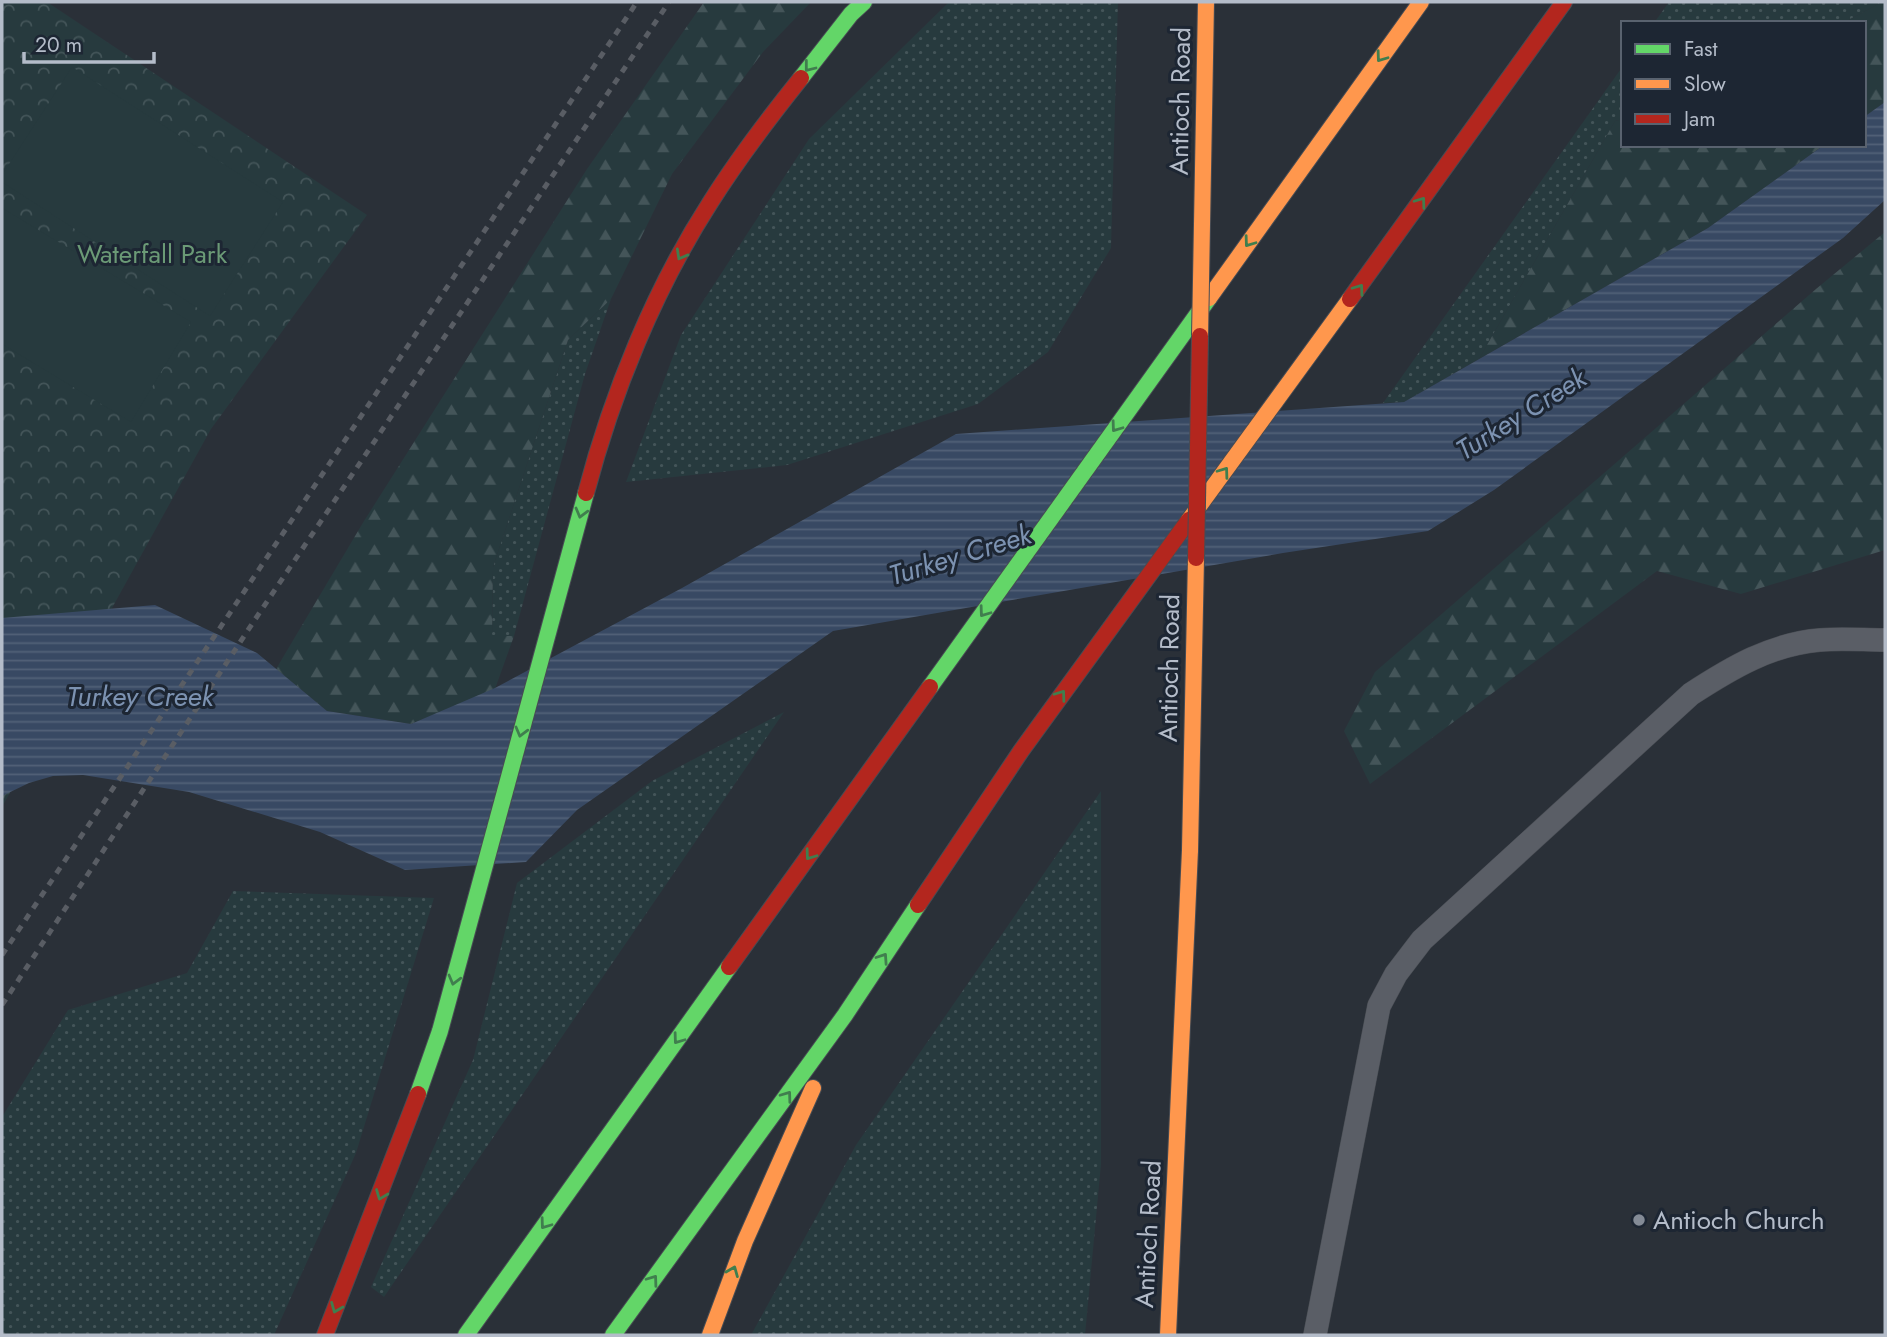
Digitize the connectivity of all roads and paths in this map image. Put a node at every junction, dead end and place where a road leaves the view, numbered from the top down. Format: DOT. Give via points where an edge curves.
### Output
graph roads {
  1 [pos="864,2"];
  2 [pos="1206,2"];
  3 [pos="1421,2"];
  4 [pos="1564,2"];
  5 [pos="1885,640"];
  6 [pos="845,1015"];
  7 [pos="325,1335"];
  8 [pos="466,1335"];
  9 [pos="613,1335"];
  10 [pos="710,1335"];
  11 [pos="1168,1335"];
  12 [pos="1315,1335"];
  1 -- 7 [label="main road, one-way" via="782,102 709,204 628,362 598,447 440,1031"];
  2 -- 11 [label="main road, Antioch Road, bridge" via="1190,850"];
  3 -- 8 [label="main road, one-way, bridge"];
  6 -- 4 [label="main road, one-way, bridge" via="1021,751"];
  5 -- 12 [label="lane" via="1820,640 1780,647 1734,666 1691,694 1422,940 1379,1006"];
  9 -- 6 [label="main road, one-way"];
  10 -- 6 [label="main road, one-way" via="753,1222"];
}
